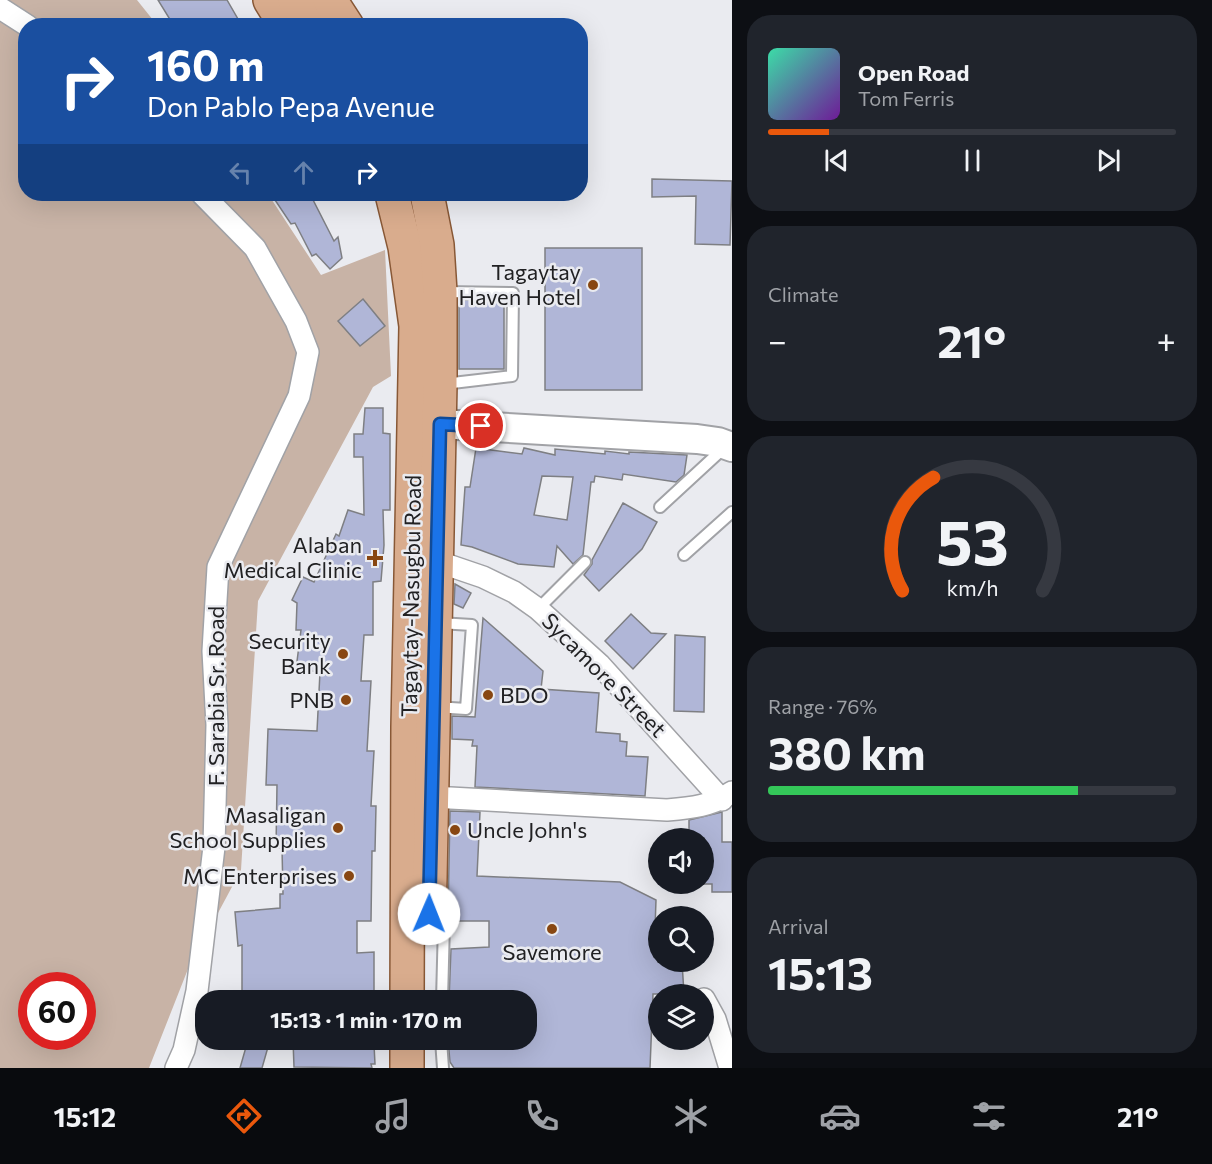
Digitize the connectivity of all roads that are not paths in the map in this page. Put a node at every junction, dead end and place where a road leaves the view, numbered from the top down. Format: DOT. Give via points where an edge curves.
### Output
graph roads {
  1 [pos="270,0"];
  2 [pos="295,0"];
  3 [pos="330,0"];
  4 [pos="0,8"];
  5 [pos="281,18"];
  6 [pos="307,18"];
  7 [pos="342,18"];
  8 [pos="18,20"];
  9 [pos="209,201"];
  10 [pos="378,201"];
  11 [pos="394,201"];
  12 [pos="428,201"];
  13 [pos="440,292"];
  14 [pos="440,384"];
  15 [pos="440,424"];
  16 [pos="730,446"];
  17 [pos="660,507"];
  18 [pos="732,512"];
  19 [pos="684,555"];
  20 [pos="436,561"];
  21 [pos="585,562"];
  22 [pos="538,609"];
  23 [pos="727,795"];
  24 [pos="432,797"];
  25 [pos="439,902"];
  26 [pos="386,990"];
  27 [pos="407,990"];
  28 [pos="429,990"];
  29 [pos="442,990"];
  30 [pos="714,1017"];
  31 [pos="386,1050"];
  32 [pos="407,1050"];
  33 [pos="428,1050"];
  34 [pos="441,1050"];
  35 [pos="176,1068"];
  36 [pos="386,1068"];
  37 [pos="407,1068"];
  38 [pos="428,1068"];
  39 [pos="442,1068"];
  40 [pos="730,1068"];
  1 -- 5 [label="main road"];
  2 -- 6 [label="main road"];
  3 -- 7 [label="main road"];
  4 -- 8 [label="street"];
  9 -- 35 [label="street, F. Sarabia Sr. Road" via="255,248 296,321 308,352 299,396 218,567 213,651 218,725 214,848 197,991"];
  10 -- 26 [label="main road, Tagaytay-Nasugbu Road" via="390,248 398,340"];
  11 -- 27 [label="main road, Tagaytay-Nasugbu Road" via="405,247 416,326"];
  12 -- 13 [label="main road, Tagaytay-Nasugbu Road" via="437,244"];
  13 -- 14 [label="main road, Tagaytay-Nasugbu Road"];
  13 -- 14 [label="lane" via="513,293 512,376"];
  14 -- 15 [label="main road, Tagaytay-Nasugbu Road"];
  15 -- 16 [label="street" via="656,436"];
  15 -- 20 [label="main road, Tagaytay-Nasugbu Road"];
  16 -- 17 [label="lane"];
  18 -- 19 [label="lane"];
  20 -- 22 [label="street, Sycamore Street" via="483,576"];
  20 -- 24 [label="main road, Tagaytay-Nasugbu Road"];
  21 -- 22 [label="lane"];
  22 -- 23 [label="street, Sycamore Street" via="600,665"];
  23 -- 24 [label="street" via="697,807 667,810"];
  24 -- 25 [label="main road, Tagaytay-Nasugbu Road"];
  25 -- 28 [label="main road, Tagaytay-Nasugbu Road"];
  25 -- 29 [label="lane"];
  30 -- 40 [label="street"];
  31 -- 36 [label="main road"];
  32 -- 37 [label="main road"];
  33 -- 38 [label="main road"];
  34 -- 39 [label="lane"];
}
